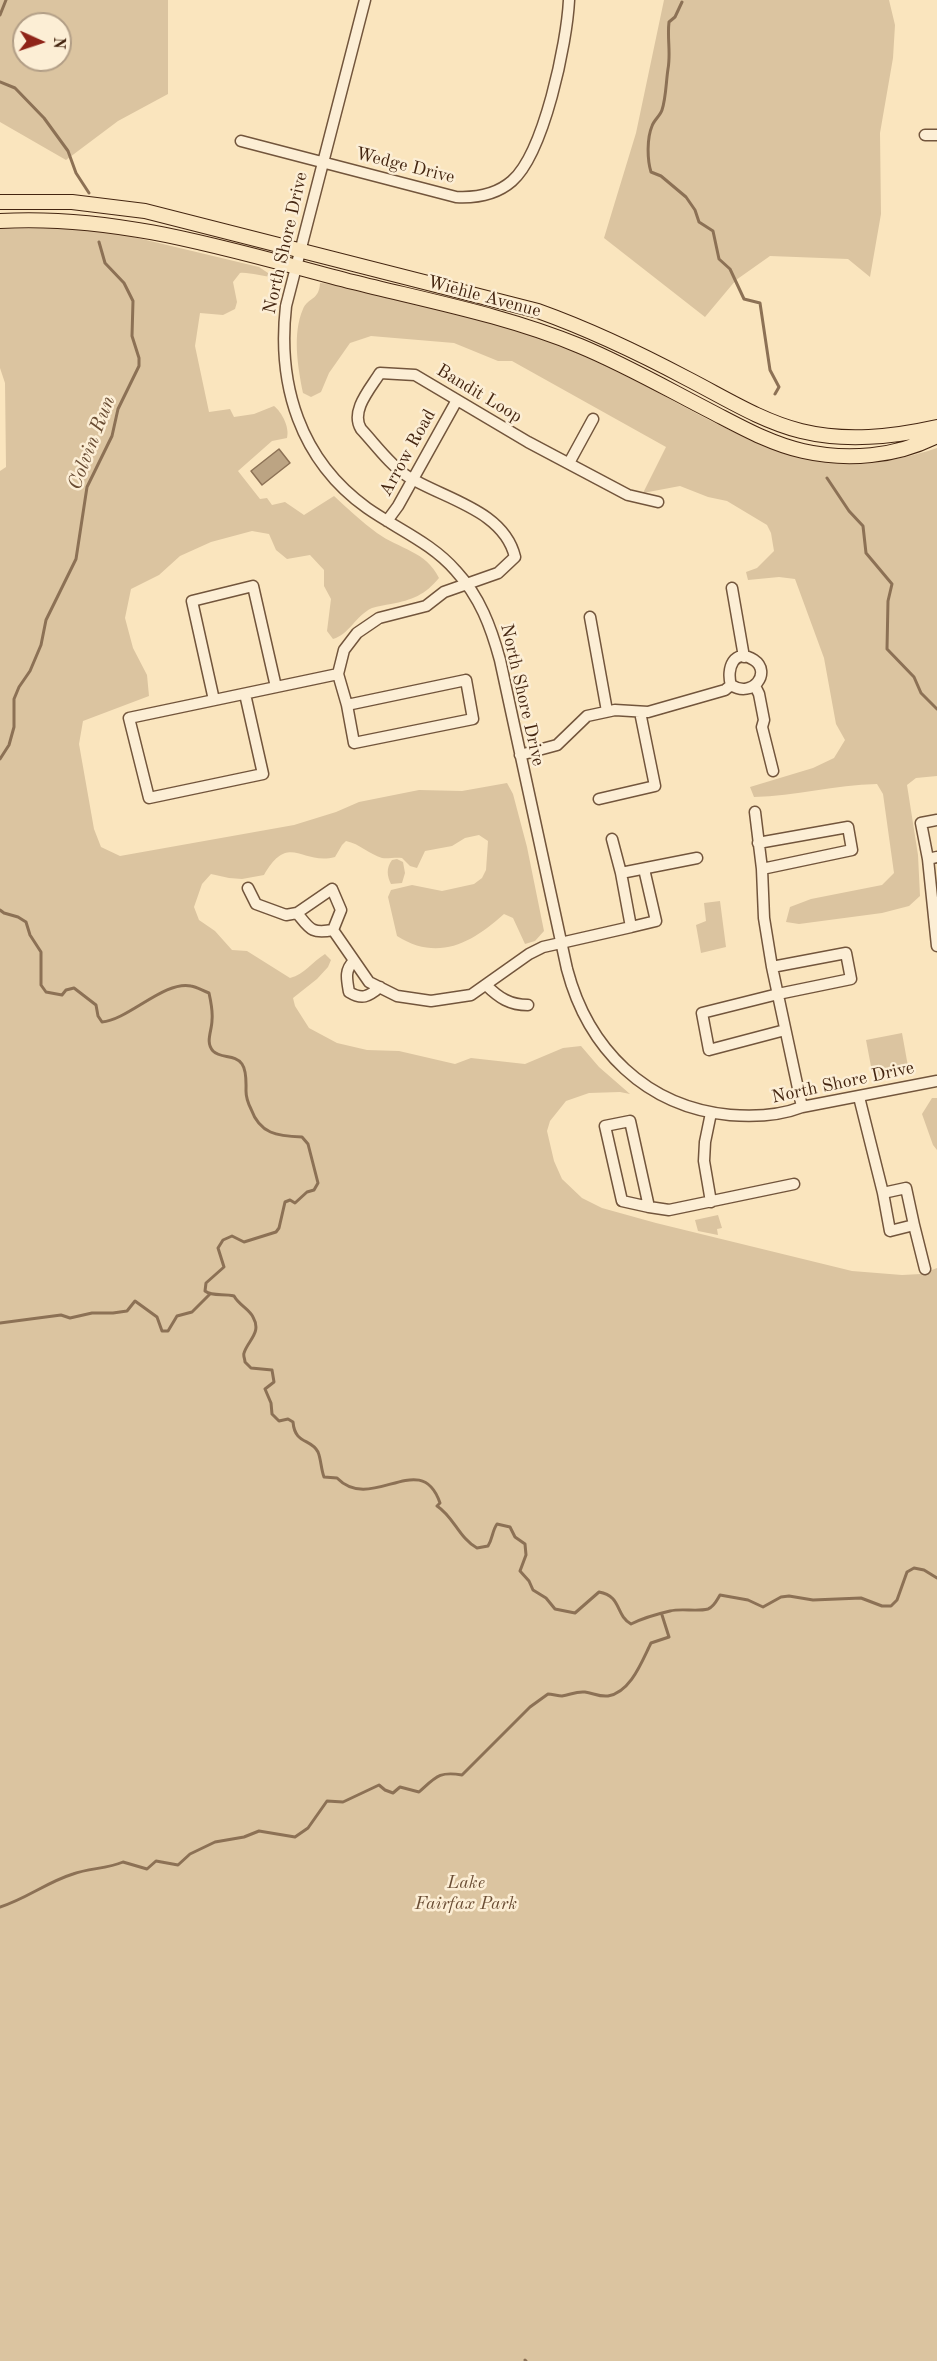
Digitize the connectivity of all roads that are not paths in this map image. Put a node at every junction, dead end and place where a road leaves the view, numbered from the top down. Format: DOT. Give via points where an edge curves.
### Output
graph roads {
  1 [pos="365,0"];
  2 [pos="569,0"];
  3 [pos="925,135"];
  4 [pos="937,135"];
  5 [pos="241,141"];
  6 [pos="323,162"];
  7 [pos="0,202"];
  8 [pos="0,221"];
  9 [pos="299,250"];
  10 [pos="295,267"];
  11 [pos="457,400"];
  12 [pos="594,419"];
  13 [pos="937,427"];
  14 [pos="937,436"];
  15 [pos="569,463"];
  16 [pos="413,479"];
  17 [pos="658,502"];
  18 [pos="387,521"];
  19 [pos="467,584"];
  20 [pos="732,588"];
  21 [pos="590,617"];
  22 [pos="744,657"];
  23 [pos="338,674"];
  24 [pos="731,685"];
  25 [pos="755,686"];
  26 [pos="276,687"];
  27 [pos="244,694"];
  28 [pos="214,700"];
  29 [pos="346,705"];
  30 [pos="607,711"];
  31 [pos="640,712"];
  32 [pos="520,755"];
  33 [pos="773,771"];
  34 [pos="599,799"];
  35 [pos="755,812"];
  36 [pos="937,820"];
  37 [pos="612,839"];
  38 [pos="758,843"];
  39 [pos="697,858"];
  40 [pos="932,858"];
  41 [pos="762,868"];
  42 [pos="644,869"];
  43 [pos="621,873"];
  44 [pos="248,888"];
  45 [pos="297,913"];
  46 [pos="631,927"];
  47 [pos="333,930"];
  48 [pos="561,944"];
  49 [pos="937,946"];
  50 [pos="354,962"];
  51 [pos="772,967"];
  52 [pos="486,985"];
  53 [pos="380,987"];
  54 [pos="778,994"];
  55 [pos="528,1005"];
  56 [pos="785,1030"];
  57 [pos="937,1081"];
  58 [pos="859,1097"];
  59 [pos="802,1107"];
  60 [pos="711,1113"];
  61 [pos="794,1185"];
  62 [pos="883,1193"];
  63 [pos="711,1202"];
  64 [pos="649,1208"];
  65 [pos="914,1225"];
  66 [pos="925,1269"];
  1 -- 6 [label="street, North Shore Drive"];
  2 -- 6 [label="street, Wedge Drive" via="566,35 552,96 526,163 505,186 480,196 456,196"];
  3 -- 4 [label="street"];
  5 -- 6 [label="street, Wedge Drive"];
  6 -- 9 [label="street, North Shore Drive"];
  7 -- 9 [label="main road, Wiehle Avenue" via="108,205"];
  8 -- 10 [label="main road, Wiehle Avenue" via="107,224"];
  9 -- 10 [label="street, North Shore Drive"];
  9 -- 13 [label="main road, Wiehle Avenue" via="548,314 617,343 760,417 801,431 851,438"];
  10 -- 14 [label="main road, Wiehle Avenue" via="505,320 567,340 755,434 801,451 870,456 923,444"];
  10 -- 18 [label="street, North Shore Drive" via="283,343 287,384 296,414 332,476 354,498"];
  11 -- 15 [label="street, Bandit Loop"];
  11 -- 16 [label="street, Arrow Road"];
  11 -- 16 [label="street, Bandit Loop" via="416,375 380,373 357,412 361,429"];
  12 -- 15 [label="street"];
  15 -- 17 [label="street, Bandit Loop" via="628,495"];
  16 -- 18 [label="street, Arrow Road"];
  16 -- 19 [label="street, Bandit Loop" via="488,518 512,544 515,557 506,568"];
  18 -- 19 [label="street, North Shore Drive" via="434,550"];
  19 -- 23 [label="street" via="444,592 426,606 379,618 364,628 344,650"];
  19 -- 32 [label="street, North Shore Drive" via="493,632"];
  20 -- 22 [label="street"];
  21 -- 30 [label="street"];
  22 -- 24 [label="street" via="729,666"];
  22 -- 25 [label="street" via="759,665 761,673"];
  23 -- 26 [label="street"];
  23 -- 29 [label="street"];
  24 -- 25 [label="street" via="745,690"];
  24 -- 31 [label="street" via="725,690"];
  25 -- 33 [label="street"];
  26 -- 27 [label="street"];
  26 -- 28 [label="street" via="253,586 192,602"];
  27 -- 28 [label="street"];
  27 -- 28 [label="street" via="263,774 149,798 129,718"];
  29 -- 29 [label="street" via="466,680 473,719 354,743"];
  30 -- 31 [label="street"];
  30 -- 32 [label="street" via="587,716 556,745"];
  31 -- 34 [label="street" via="655,786"];
  32 -- 48 [label="street, North Shore Drive"];
  35 -- 38 [label="street"];
  36 -- 40 [label="street" via="921,823"];
  37 -- 43 [label="street"];
  38 -- 41 [label="street"];
  38 -- 41 [label="street" via="848,827 852,850"];
  39 -- 42 [label="street"];
  40 -- 49 [label="street"];
  41 -- 51 [label="street" via="764,918"];
  42 -- 43 [label="street"];
  42 -- 46 [label="street" via="656,921"];
  43 -- 46 [label="street"];
  44 -- 45 [label="street" via="256,904 286,915"];
  45 -- 47 [label="street" via="309,929 318,933"];
  45 -- 47 [label="street" via="332,889 341,910"];
  46 -- 48 [label="street"];
  47 -- 50 [label="street"];
  48 -- 52 [label="street" via="528,954"];
  48 -- 60 [label="street, North Shore Drive" via="578,1005 611,1056 660,1095"];
  50 -- 53 [label="street" via="369,982"];
  50 -- 53 [label="street" via="346,976 349,992 358,998 369,997"];
  51 -- 54 [label="street"];
  51 -- 54 [label="street" via="846,953 851,979"];
  52 -- 53 [label="street" via="471,995 431,1001 397,996"];
  52 -- 55 [label="street" via="505,1001"];
  54 -- 56 [label="street"];
  54 -- 56 [label="street" via="702,1013 709,1050"];
  56 -- 59 [label="street"];
  57 -- 58 [label="street, North Shore Drive"];
  58 -- 59 [label="street, North Shore Drive"];
  58 -- 62 [label="street"];
  59 -- 60 [label="street, North Shore Drive" via="764,1116"];
  60 -- 63 [label="street" via="704,1161"];
  61 -- 63 [label="street"];
  62 -- 65 [label="street" via="906,1188"];
  62 -- 65 [label="street" via="890,1231"];
  63 -- 64 [label="street" via="669,1210"];
  64 -- 64 [label="street" via="630,1121 604,1126 622,1201"];
  65 -- 66 [label="street"];
}
